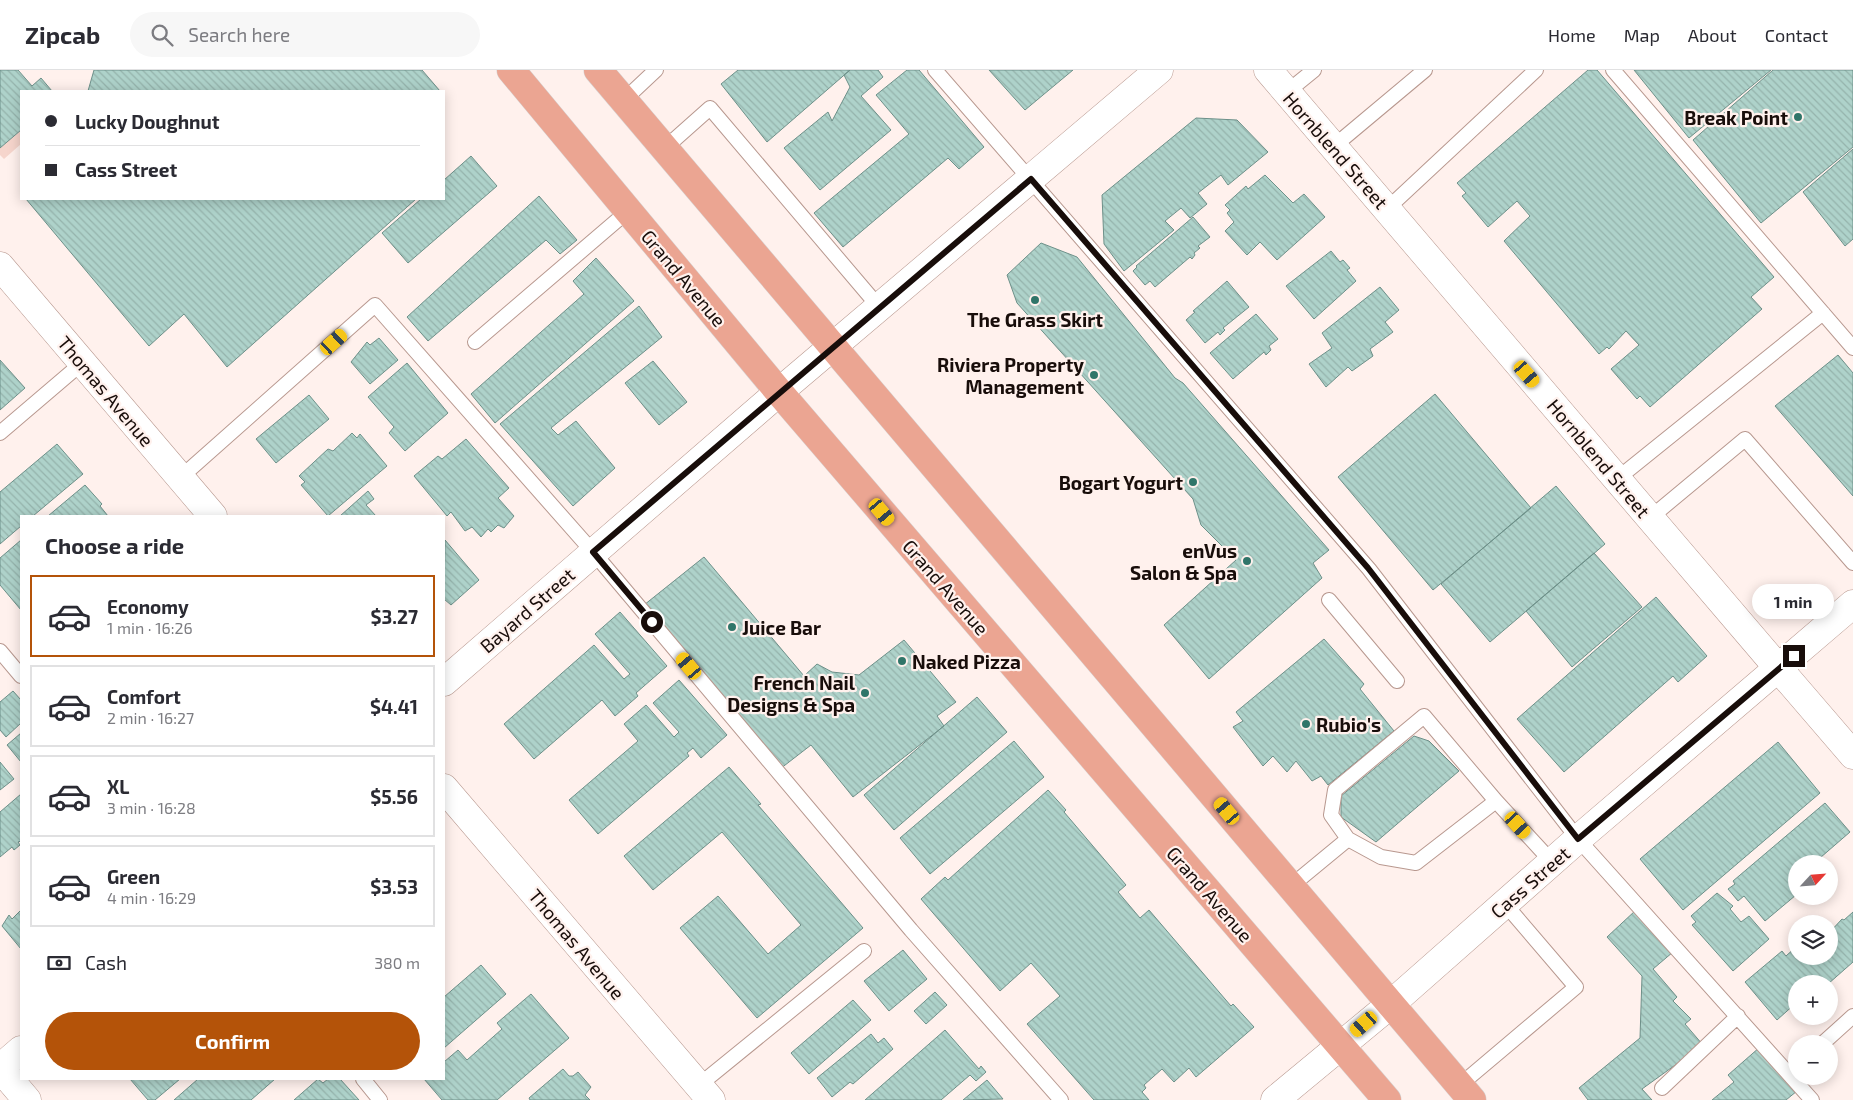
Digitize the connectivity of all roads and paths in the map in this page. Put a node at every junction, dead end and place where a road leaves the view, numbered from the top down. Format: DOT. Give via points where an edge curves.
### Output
graph roads {
  1 [pos="511,70"];
  2 [pos="598,70"];
  3 [pos="656,70"];
  4 [pos="935,70"];
  5 [pos="1159,70"];
  6 [pos="1268,70"];
  7 [pos="1314,70"];
  8 [pos="1425,70"];
  9 [pos="1536,70"];
  10 [pos="1613,70"];
  11 [pos="1287,92"];
  12 [pos="624,100"];
  13 [pos="1333,147"];
  14 [pos="665,148"];
  15 [pos="1031,179"];
  16 [pos="1386,209"];
  17 [pos="628,211"];
  18 [pos="0,266"];
  19 [pos="879,307"];
  20 [pos="1823,313"];
  21 [pos="475,342"];
  22 [pos="833,346"];
  23 [pos="1853,348"];
  24 [pos="82,363"];
  25 [pos="779,392"];
  26 [pos="0,433"];
  27 [pos="180,478"];
  28 [pos="1617,479"];
  29 [pos="212,515"];
  30 [pos="1650,518"];
  31 [pos="593,552"];
  32 [pos="1853,563"];
  33 [pos="1329,600"];
  34 [pos="1853,604"];
  35 [pos="0,651"];
  36 [pos="1779,669"];
  37 [pos="20,675"];
  38 [pos="445,681"];
  39 [pos="1397,681"];
  40 [pos="1852,753"];
  41 [pos="445,789"];
  42 [pos="1496,800"];
  43 [pos="1348,839"];
  44 [pos="1578,839"];
  45 [pos="1552,862"];
  46 [pos="1291,886"];
  47 [pos="1505,904"];
  48 [pos="864,951"];
  49 [pos="1390,1004"];
  50 [pos="1738,1016"];
  51 [pos="1853,1016"];
  52 [pos="1832,1035"];
  53 [pos="1340,1045"];
  54 [pos="20,1051"];
  55 [pos="1788,1066"];
  56 [pos="0,1068"];
  57 [pos="364,1080"];
  58 [pos="1802,1085"];
  59 [pos="1662,1088"];
  60 [pos="704,1093"];
  61 [pos="1466,1093"];
  62 [pos="28,1100"];
  63 [pos="380,1100"];
  64 [pos="1061,1100"];
  65 [pos="1275,1100"];
  66 [pos="1386,1100"];
  67 [pos="1812,1100"];
  1 -- 17 [label="main road, Grand Avenue"];
  2 -- 12 [label="main road"];
  3 -- 12 [label="lane"];
  4 -- 15 [label="lane"];
  5 -- 15 [label="street, Bayard Street"];
  6 -- 11 [label="street, Hornblend Street"];
  7 -- 11 [label="lane"];
  8 -- 13 [label="lane"];
  9 -- 16 [label="lane"];
  10 -- 20 [label="lane"];
  11 -- 13 [label="street, Hornblend Street"];
  12 -- 14 [label="main road"];
  13 -- 16 [label="street, Hornblend Street"];
  14 -- 19 [label="lane" via="710,108"];
  14 -- 22 [label="main road"];
  15 -- 19 [label="street, Bayard Street"];
  15 -- 44 [label="lane" via="1368,568"];
  16 -- 28 [label="street, Hornblend Street"];
  17 -- 21 [label="lane"];
  17 -- 25 [label="main road, Grand Avenue"];
  18 -- 24 [label="street, Thomas Avenue"];
  19 -- 22 [label="street, Bayard Street"];
  20 -- 23 [label="lane"];
  20 -- 28 [label="lane"];
  22 -- 25 [label="street, Bayard Street"];
  22 -- 46 [label="main road"];
  24 -- 26 [label="lane"];
  24 -- 27 [label="street, Thomas Avenue"];
  25 -- 31 [label="street, Bayard Street"];
  25 -- 53 [label="main road, Grand Avenue"];
  27 -- 29 [label="street, Thomas Avenue"];
  27 -- 31 [label="lane" via="375,305"];
  28 -- 30 [label="street, Hornblend Street"];
  30 -- 32 [label="lane" via="1745,439"];
  30 -- 36 [label="street, Hornblend Street"];
  31 -- 38 [label="street, Bayard Street"];
  31 -- 64 [label="lane" via="911,930"];
  33 -- 39 [label="lane"];
  34 -- 36 [label="street, Cass Street"];
  35 -- 37 [label="lane"];
  36 -- 40 [label="street, Hornblend Street"];
  36 -- 44 [label="street, Cass Street"];
  41 -- 60 [label="street, Thomas Avenue"];
  42 -- 43 [label="lane" via="1416,863 1381,857"];
  42 -- 43 [label="lane" via="1424,716 1335,790 1331,815"];
  42 -- 45 [label="lane"];
  43 -- 46 [label="lane"];
  44 -- 45 [label="street, Cass Street"];
  44 -- 50 [label="lane"];
  45 -- 47 [label="street, Cass Street"];
  46 -- 49 [label="main road"];
  47 -- 49 [label="street, Cass Street"];
  47 -- 61 [label="lane" via="1576,987"];
  48 -- 60 [label="lane"];
  49 -- 53 [label="street, Cass Street"];
  49 -- 61 [label="main road"];
  50 -- 55 [label="lane"];
  50 -- 59 [label="lane"];
  51 -- 52 [label="lane"];
  53 -- 65 [label="street, Cass Street"];
  53 -- 66 [label="main road, Grand Avenue"];
  54 -- 56 [label="street"];
  56 -- 62 [label="street"];
  57 -- 63 [label="lane"];
  58 -- 67 [label="lane"];
}
